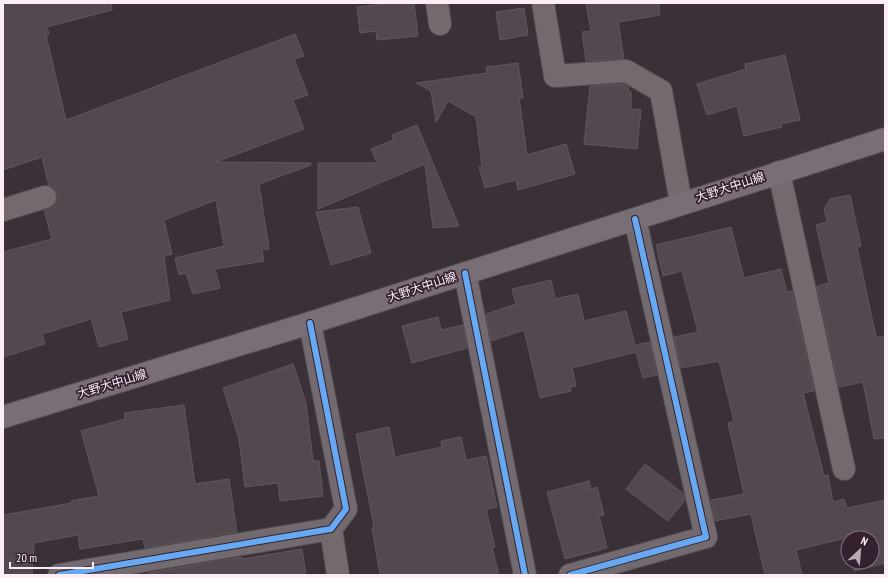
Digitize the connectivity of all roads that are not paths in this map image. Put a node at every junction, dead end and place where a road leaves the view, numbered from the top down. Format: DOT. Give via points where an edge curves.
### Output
graph roads {
  1 [pos="543,3"];
  2 [pos="885,139"];
  3 [pos="779,172"];
  4 [pos="45,197"];
  5 [pos="681,203"];
  6 [pos="3,210"];
  7 [pos="635,219"];
  8 [pos="464,272"];
  9 [pos="310,323"];
  10 [pos="3,417"];
  11 [pos="844,469"];
  12 [pos="331,529"];
  13 [pos="58,575"];
  14 [pos="338,575"];
  15 [pos="525,575"];
  16 [pos="570,575"];
  1 -- 5 [label="street" via="555,76 626,71 661,91"];
  2 -- 3 [label="main road, 大野大中山線"];
  3 -- 5 [label="main road, 大野大中山線"];
  3 -- 11 [label="street"];
  4 -- 6 [label="street"];
  5 -- 7 [label="main road, 大野大中山線"];
  7 -- 8 [label="main road, 大野大中山線"];
  7 -- 16 [label="street" via="706,537"];
  8 -- 9 [label="main road, 大野大中山線"];
  8 -- 15 [label="street"];
  9 -- 10 [label="main road, 大野大中山線"];
  9 -- 12 [label="street" via="346,509"];
  12 -- 13 [label="street"];
  12 -- 14 [label="street"];
}
